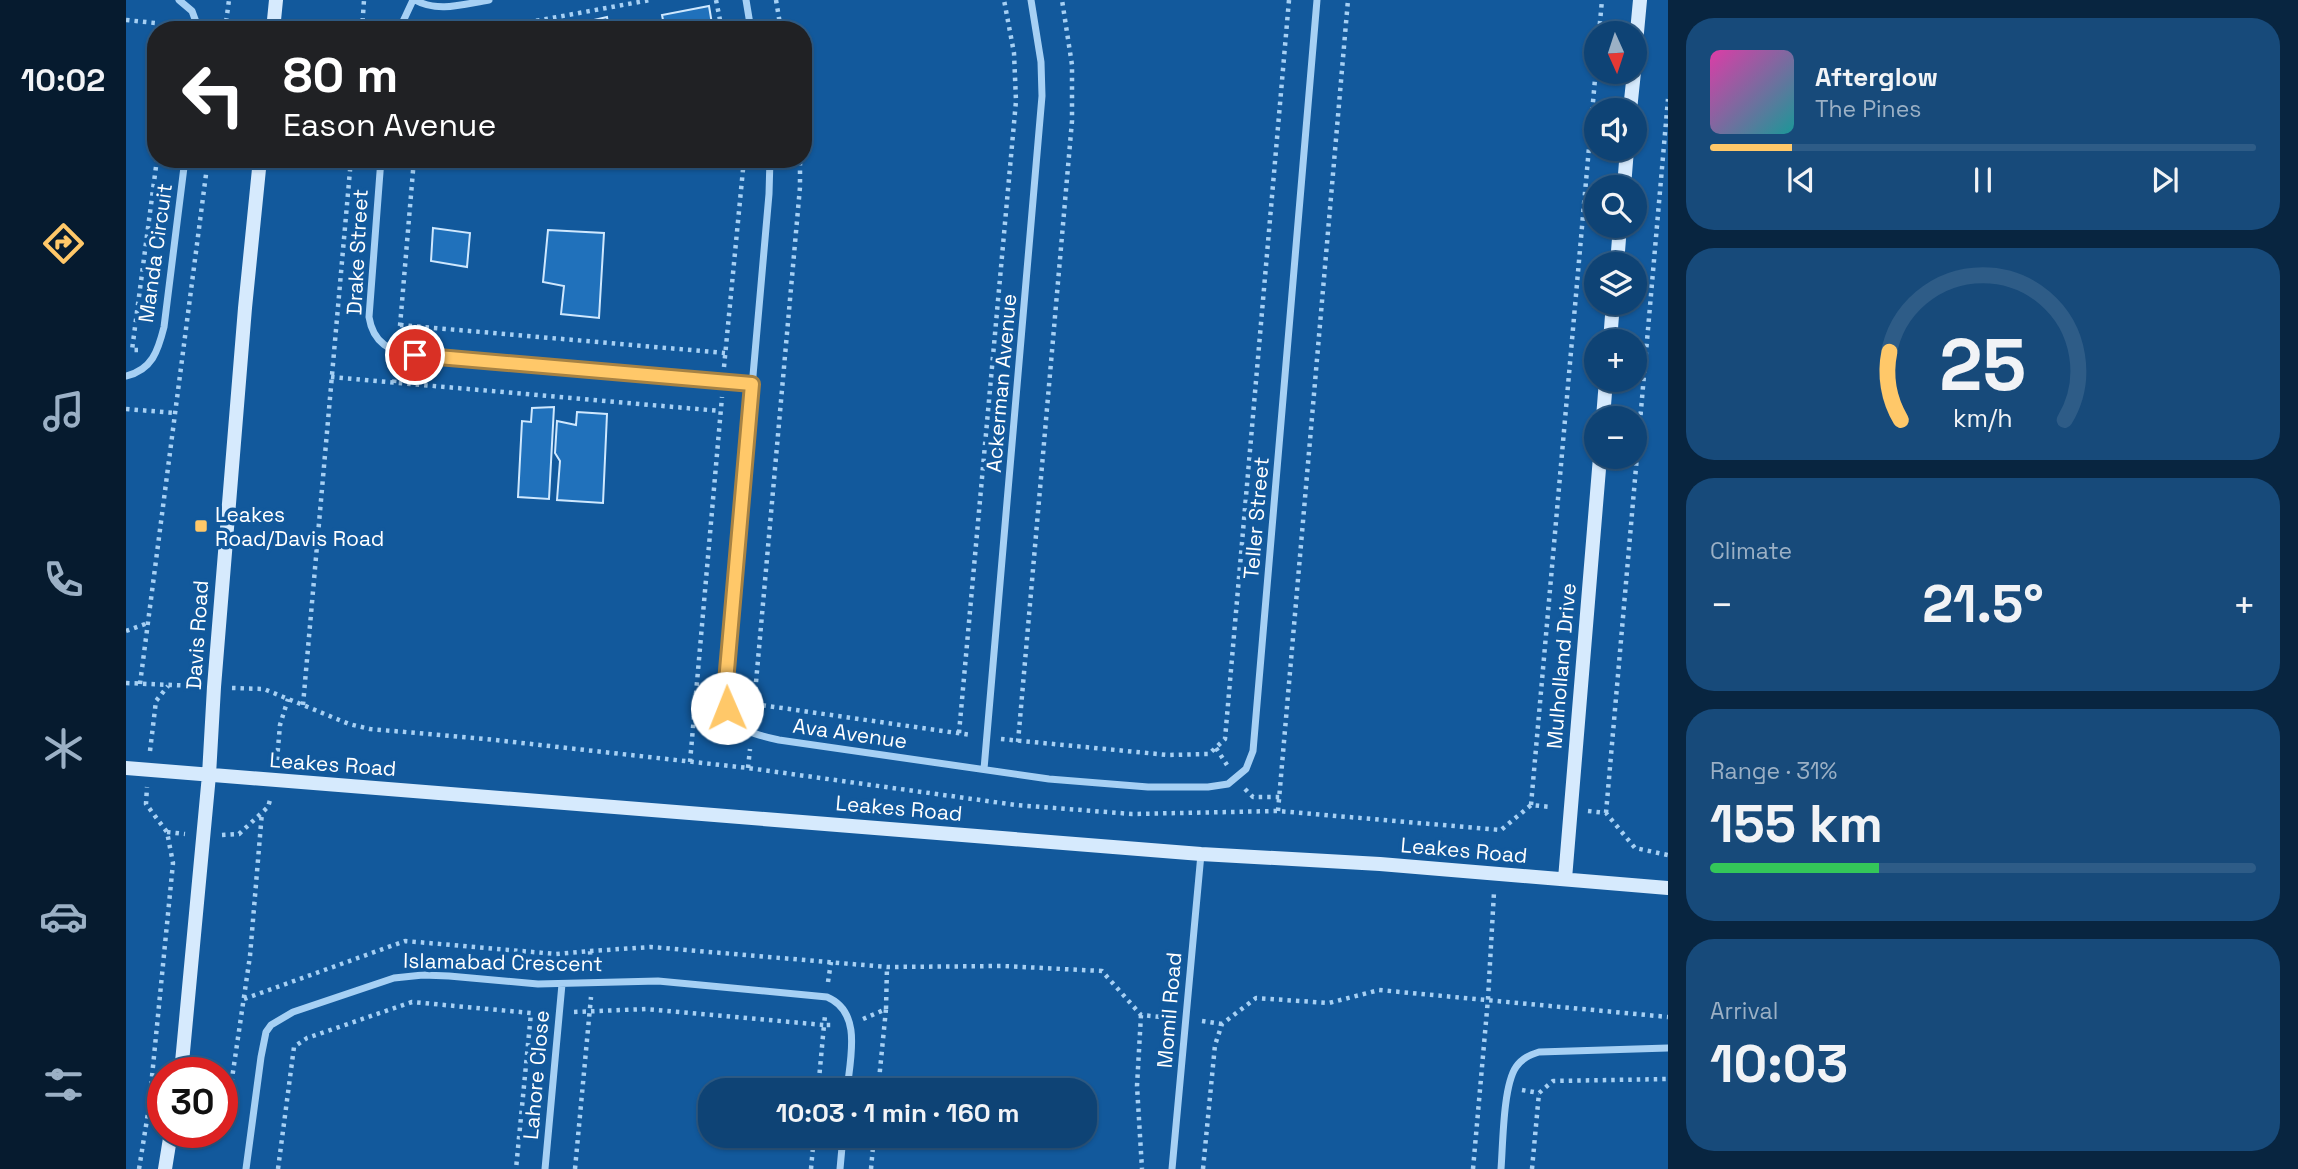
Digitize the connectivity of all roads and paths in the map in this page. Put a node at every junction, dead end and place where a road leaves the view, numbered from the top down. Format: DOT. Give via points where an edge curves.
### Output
graph roads {
  1 [pos="179,0"];
  2 [pos="229,0"];
  3 [pos="276,0"];
  4 [pos="365,0"];
  5 [pos="414,0"];
  6 [pos="489,0"];
  7 [pos="650,0"];
  8 [pos="716,0"];
  9 [pos="746,0"];
  10 [pos="776,0"];
  11 [pos="1004,0"];
  12 [pos="1031,0"];
  13 [pos="1062,0"];
  14 [pos="1289,0"];
  15 [pos="1317,0"];
  16 [pos="1348,0"];
  17 [pos="1602,0"];
  18 [pos="1640,0"];
  19 [pos="126,20"];
  20 [pos="195,21"];
  21 [pos="226,21"];
  22 [pos="274,21"];
  23 [pos="363,21"];
  24 [pos="404,21"];
  25 [pos="535,21"];
  26 [pos="720,21"];
  27 [pos="750,21"];
  28 [pos="780,21"];
  29 [pos="1600,21"];
  30 [pos="1638,21"];
  31 [pos="147,22"];
  32 [pos="1595,84"];
  33 [pos="1668,99"];
  34 [pos="156,168"];
  35 [pos="184,168"];
  36 [pos="207,168"];
  37 [pos="259,168"];
  38 [pos="350,168"];
  39 [pos="380,168"];
  40 [pos="413,168"];
  41 [pos="743,168"];
  42 [pos="769,168"];
  43 [pos="800,168"];
  44 [pos="400,325"];
  45 [pos="129,349"];
  46 [pos="158,351"];
  47 [pos="398,353"];
  48 [pos="726,353"];
  49 [pos="183,355"];
  50 [pos="126,376"];
  51 [pos="331,377"];
  52 [pos="723,381"];
  53 [pos="394,383"];
  54 [pos="752,384"];
  55 [pos="126,409"];
  56 [pos="720,411"];
  57 [pos="176,413"];
  58 [pos="1599,469"];
  59 [pos="148,623"];
  60 [pos="126,631"];
  61 [pos="140,684"];
  62 [pos="169,686"];
  63 [pos="754,704"];
  64 [pos="303,705"];
  65 [pos="959,733"];
  66 [pos="752,734"];
  67 [pos="987,737"];
  68 [pos="1018,742"];
  69 [pos="690,762"];
  70 [pos="126,768"];
  71 [pos="748,768"];
  72 [pos="148,769"];
  73 [pos="984,769"];
  74 [pos="209,775"];
  75 [pos="1531,806"];
  76 [pos="1278,811"];
  77 [pos="262,813"];
  78 [pos="1606,813"];
  79 [pos="1201,854"];
  80 [pos="1495,873"];
  81 [pos="1565,879"];
  82 [pos="1668,888"];
  83 [pos="590,951"];
  84 [pos="887,967"];
  85 [pos="562,984"];
  86 [pos="827,997"];
  87 [pos="1488,999"];
  88 [pos="886,1009"];
  89 [pos="560,1012"];
  90 [pos="531,1013"];
  91 [pos="1141,1015"];
  92 [pos="1668,1017"];
  93 [pos="1186,1019"];
  94 [pos="1222,1024"];
  95 [pos="824,1025"];
  96 [pos="1668,1048"];
  97 [pos="183,1057"];
  98 [pos="235,1057"];
  99 [pos="819,1078"];
  100 [pos="848,1078"];
  101 [pos="1668,1079"];
  102 [pos="168,1148"];
  103 [pos="813,1148"];
  104 [pos="842,1148"];
  105 [pos="873,1148"];
  106 [pos="139,1169"];
  107 [pos="165,1169"];
  108 [pos="246,1169"];
  109 [pos="278,1169"];
  110 [pos="516,1169"];
  111 [pos="545,1169"];
  112 [pos="811,1169"];
  113 [pos="840,1169"];
  114 [pos="871,1169"];
  115 [pos="1142,1169"];
  116 [pos="1172,1169"];
  117 [pos="1203,1169"];
  118 [pos="1473,1169"];
  119 [pos="1501,1169"];
  120 [pos="1532,1169"];
  1 -- 20 [label="street" via="192,11"];
  2 -- 21 [label="path"];
  3 -- 22 [label="street"];
  4 -- 23 [label="path"];
  5 -- 6 [label="street" via="438,8"];
  5 -- 24 [label="street"];
  7 -- 25 [label="path"];
  8 -- 26 [label="path"];
  9 -- 27 [label="street"];
  10 -- 28 [label="path"];
  11 -- 65 [label="path" via="1014,52 1016,101"];
  12 -- 67 [label="street, Ackerman Avenue" via="1042,96"];
  13 -- 68 [label="path" via="1072,65 1072,121"];
  14 -- 68 [label="path" via="1225,739 1209,754 1168,755"];
  15 -- 73 [label="street, Teller Street" via="1251,761 1228,784 1180,788"];
  16 -- 76 [label="path"];
  17 -- 29 [label="path"];
  18 -- 30 [label="street"];
  19 -- 31 [label="path"];
  32 -- 75 [label="path"];
  33 -- 78 [label="path"];
  34 -- 45 [label="path"];
  35 -- 46 [label="street, Manda Circuit"];
  36 -- 49 [label="path"];
  37 -- 74 [label="street, Davis Road"];
  38 -- 51 [label="path"];
  39 -- 47 [label="street, Drake Street" via="369,317 374,335"];
  40 -- 44 [label="path"];
  41 -- 48 [label="path"];
  42 -- 54 [label="street"];
  43 -- 63 [label="path"];
  44 -- 47 [label="path"];
  44 -- 48 [label="path"];
  45 -- 46 [label="path"];
  46 -- 49 [label="path"];
  46 -- 50 [label="street, Manda Circuit" via="144,369"];
  47 -- 52 [label="street"];
  47 -- 53 [label="path"];
  48 -- 52 [label="path"];
  49 -- 57 [label="path"];
  51 -- 53 [label="path"];
  51 -- 64 [label="path"];
  52 -- 54 [label="street"];
  52 -- 56 [label="path"];
  53 -- 56 [label="path"];
  54 -- 66 [label="street" via="725,697 733,719"];
  55 -- 57 [label="path"];
  56 -- 69 [label="path"];
  57 -- 59 [label="path"];
  58 -- 81 [label="street, Mulholland Drive"];
  59 -- 60 [label="path"];
  59 -- 61 [label="path"];
  62 -- 72 [label="path" via="156,701"];
  63 -- 65 [label="path"];
  63 -- 66 [label="path"];
  65 -- 67 [label="path"];
  66 -- 71 [label="path"];
  66 -- 73 [label="street, Ava Avenue"];
  67 -- 68 [label="path"];
  67 -- 73 [label="street, Ackerman Avenue"];
  70 -- 72 [label="street, Leakes Road"];
  72 -- 74 [label="street, Leakes Road"];
  72 -- 106 [label="path" via="146,804 167,832 173,863"];
  74 -- 79 [label="street, Leakes Road"];
  74 -- 97 [label="street, Davis Road"];
  77 -- 98 [label="path" via="250,956"];
  79 -- 80 [label="street, Leakes Road"];
  79 -- 93 [label="street, Momil Road"];
  80 -- 81 [label="street, Leakes Road"];
  80 -- 87 [label="path"];
  81 -- 82 [label="street, Leakes Road"];
  83 -- 84 [label="path" via="651,947"];
  84 -- 88 [label="path"];
  84 -- 91 [label="path" via="1102,971"];
  85 -- 86 [label="street, Islamabad Crescent" via="658,981"];
  85 -- 89 [label="street, Lahore Close"];
  85 -- 108 [label="street, Islamabad Crescent" via="407,976 278,1020 264,1040"];
  86 -- 95 [label="path"];
  86 -- 100 [label="street" via="848,1013"];
  87 -- 92 [label="path"];
  87 -- 94 [label="path" via="1379,990 1329,1003 1256,998"];
  87 -- 118 [label="path"];
  89 -- 90 [label="path"];
  89 -- 95 [label="path" via="646,1009"];
  89 -- 111 [label="street, Lahore Close"];
  90 -- 109 [label="path" via="412,1002 307,1038 295,1048"];
  90 -- 110 [label="path"];
  91 -- 93 [label="path"];
  91 -- 115 [label="path" via="1137,1086"];
  93 -- 94 [label="path"];
  93 -- 116 [label="street, Momil Road"];
  94 -- 117 [label="path" via="1215,1045"];
  95 -- 99 [label="path"];
  96 -- 119 [label="street" via="1539,1052 1525,1058 1508,1088"];
  101 -- 120 [label="path" via="1553,1082 1539,1093"];
  102 -- 107 [label="street"];
  103 -- 112 [label="path"];
  104 -- 113 [label="street"];
  105 -- 114 [label="path"];
}
